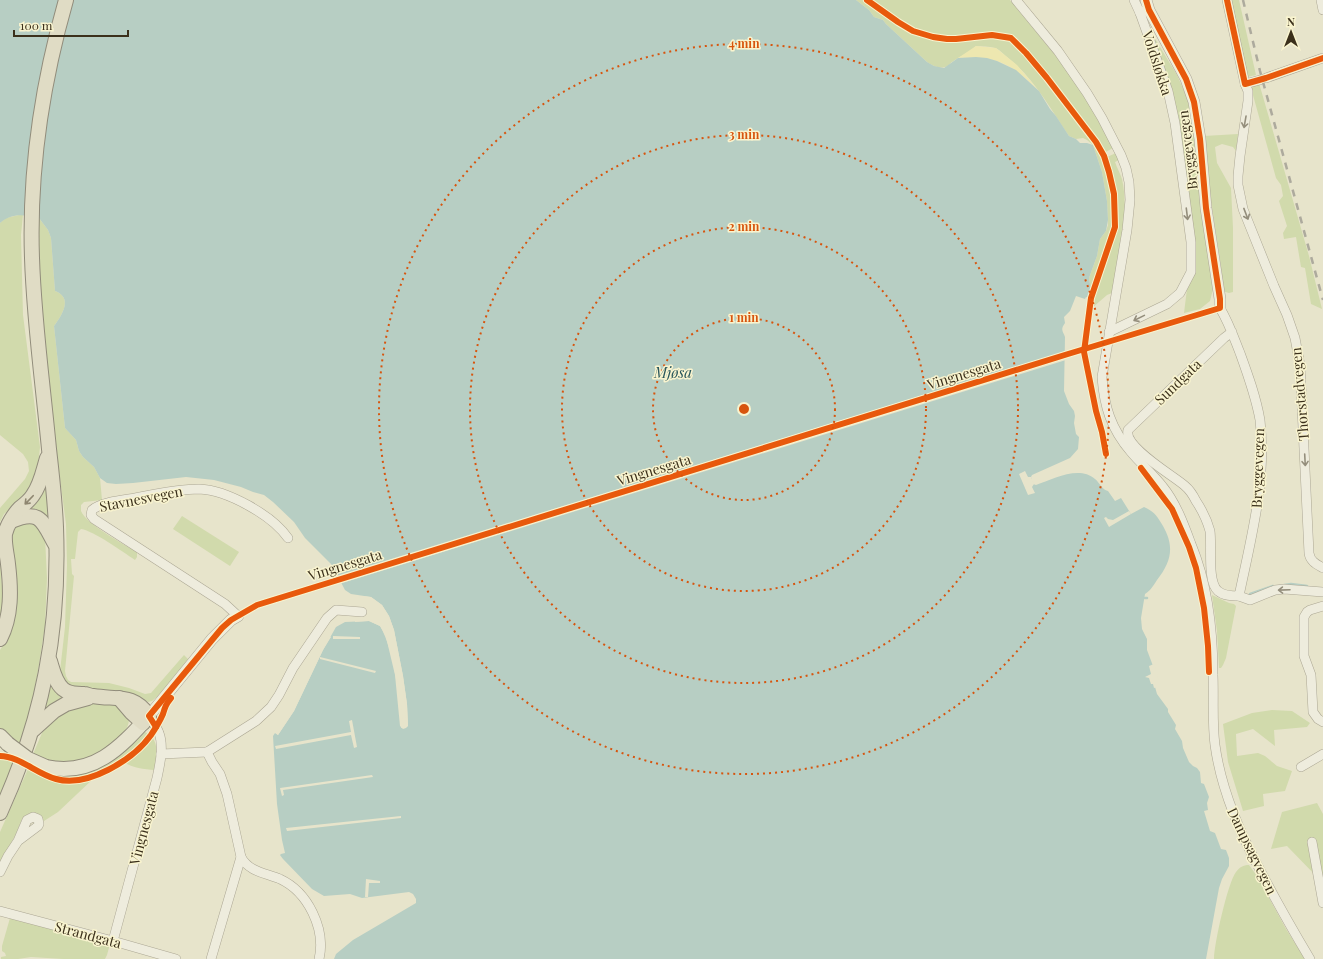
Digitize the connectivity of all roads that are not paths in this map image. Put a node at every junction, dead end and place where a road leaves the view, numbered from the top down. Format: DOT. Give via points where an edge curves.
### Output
graph roads {
  1 [pos="66,0"];
  2 [pos="1016,0"];
  3 [pos="1134,0"];
  4 [pos="1227,0"];
  5 [pos="1321,0"];
  6 [pos="1145,8"];
  7 [pos="1323,10"];
  8 [pos="1323,58"];
  9 [pos="1245,84"];
  10 [pos="1220,308"];
  11 [pos="1109,332"];
  12 [pos="1232,332"];
  13 [pos="49,450"];
  14 [pos="11,521"];
  15 [pos="288,538"];
  16 [pos="57,546"];
  17 [pos="1323,568"];
  18 [pos="1323,592"];
  19 [pos="1239,596"];
  20 [pos="1323,606"];
  21 [pos="362,612"];
  22 [pos="238,616"];
  23 [pos="0,639"];
  24 [pos="49,659"];
  25 [pos="94,696"];
  26 [pos="146,720"];
  27 [pos="1323,722"];
  28 [pos="32,731"];
  29 [pos="4,740"];
  30 [pos="207,752"];
  31 [pos="161,754"];
  32 [pos="1323,754"];
  33 [pos="1301,767"];
  34 [pos="0,813"];
  35 [pos="18,841"];
  36 [pos="1312,842"];
  37 [pos="241,857"];
  38 [pos="0,872"];
  39 [pos="1323,903"];
  40 [pos="0,911"];
  41 [pos="113,941"];
  42 [pos="176,959"];
  43 [pos="211,959"];
  44 [pos="319,959"];
  45 [pos="1310,959"];
  1 -- 13 [label="highway" via="40,117 32,234 34,301"];
  2 -- 11 [label="street, Dampsagvegen" via="1087,92 1126,168 1130,200 1127,230"];
  3 -- 6 [label="street, Voldsløkka"];
  4 -- 9 [label="street, Thorstadvegen"];
  5 -- 7 [label="street"];
  6 -- 10 [label="street, Bryggevegen" via="1186,79 1194,102"];
  6 -- 11 [label="street, Voldsløkka, one-way" via="1175,123 1191,242 1191,272 1180,293 1167,304"];
  8 -- 9 [label="street"];
  9 -- 17 [label="street, Thorstadvegen, one-way" via="1248,101 1238,176 1243,209 1295,338 1301,377 1309,553 1312,561"];
  10 -- 12 [label="street, Bryggevegen"];
  11 -- 45 [label="street, Dampsagvegen" via="1102,377 1103,392 1113,427 1131,453 1164,488 1183,524 1199,567 1212,638 1215,744 1229,803 1273,896"];
  12 -- 19 [label="street, Bryggevegen" via="1256,401 1260,421 1261,452 1256,514"];
  12 -- 19 [label="street, Sundgata" via="1128,430 1127,434 1154,464 1192,493 1208,526 1215,587 1225,594"];
  13 -- 14 [label="highway, one-way" via="37,489 18,509"];
  13 -- 16 [label="highway"];
  14 -- 16 [label="highway" via="22,516 36,517 44,523"];
  14 -- 23 [label="highway" via="5,539 9,607"];
  15 -- 22 [label="street, Stavnesvegen" via="263,514 237,500 210,490 184,490 123,500 96,506 92,510 91,515 94,519 225,604"];
  16 -- 24 [label="highway" via="56,604"];
  18 -- 19 [label="street, one-way" via="1284,589 1250,600"];
  20 -- 27 [label="street" via="1306,612 1304,617 1304,656 1311,675 1313,712"];
  21 -- 30 [label="street" via="336,610 327,618 293,668 271,707 256,721"];
  22 -- 26 [label="street" via="212,639"];
  24 -- 25 [label="highway" via="56,680 63,689 72,694"];
  24 -- 28 [label="highway"];
  25 -- 26 [label="highway" via="132,700 144,709"];
  25 -- 28 [label="highway" via="59,708"];
  26 -- 29 [label="main road, bridge" via="110,754 74,769 46,767 28,759"];
  26 -- 31 [label="street, Vingnesgata" via="159,732"];
  28 -- 34 [label="highway"];
  30 -- 31 [label="street"];
  30 -- 37 [label="street" via="220,774 227,794"];
  31 -- 41 [label="street, Vingnesgata" via="158,778"];
  32 -- 33 [label="street"];
  35 -- 38 [label="street"];
  36 -- 39 [label="street"];
  37 -- 43 [label="street"];
  37 -- 44 [label="street" via="248,866 279,878 304,898 319,932"];
  40 -- 41 [label="street, Strandgata"];
  41 -- 42 [label="street, Strandgata"];
}
